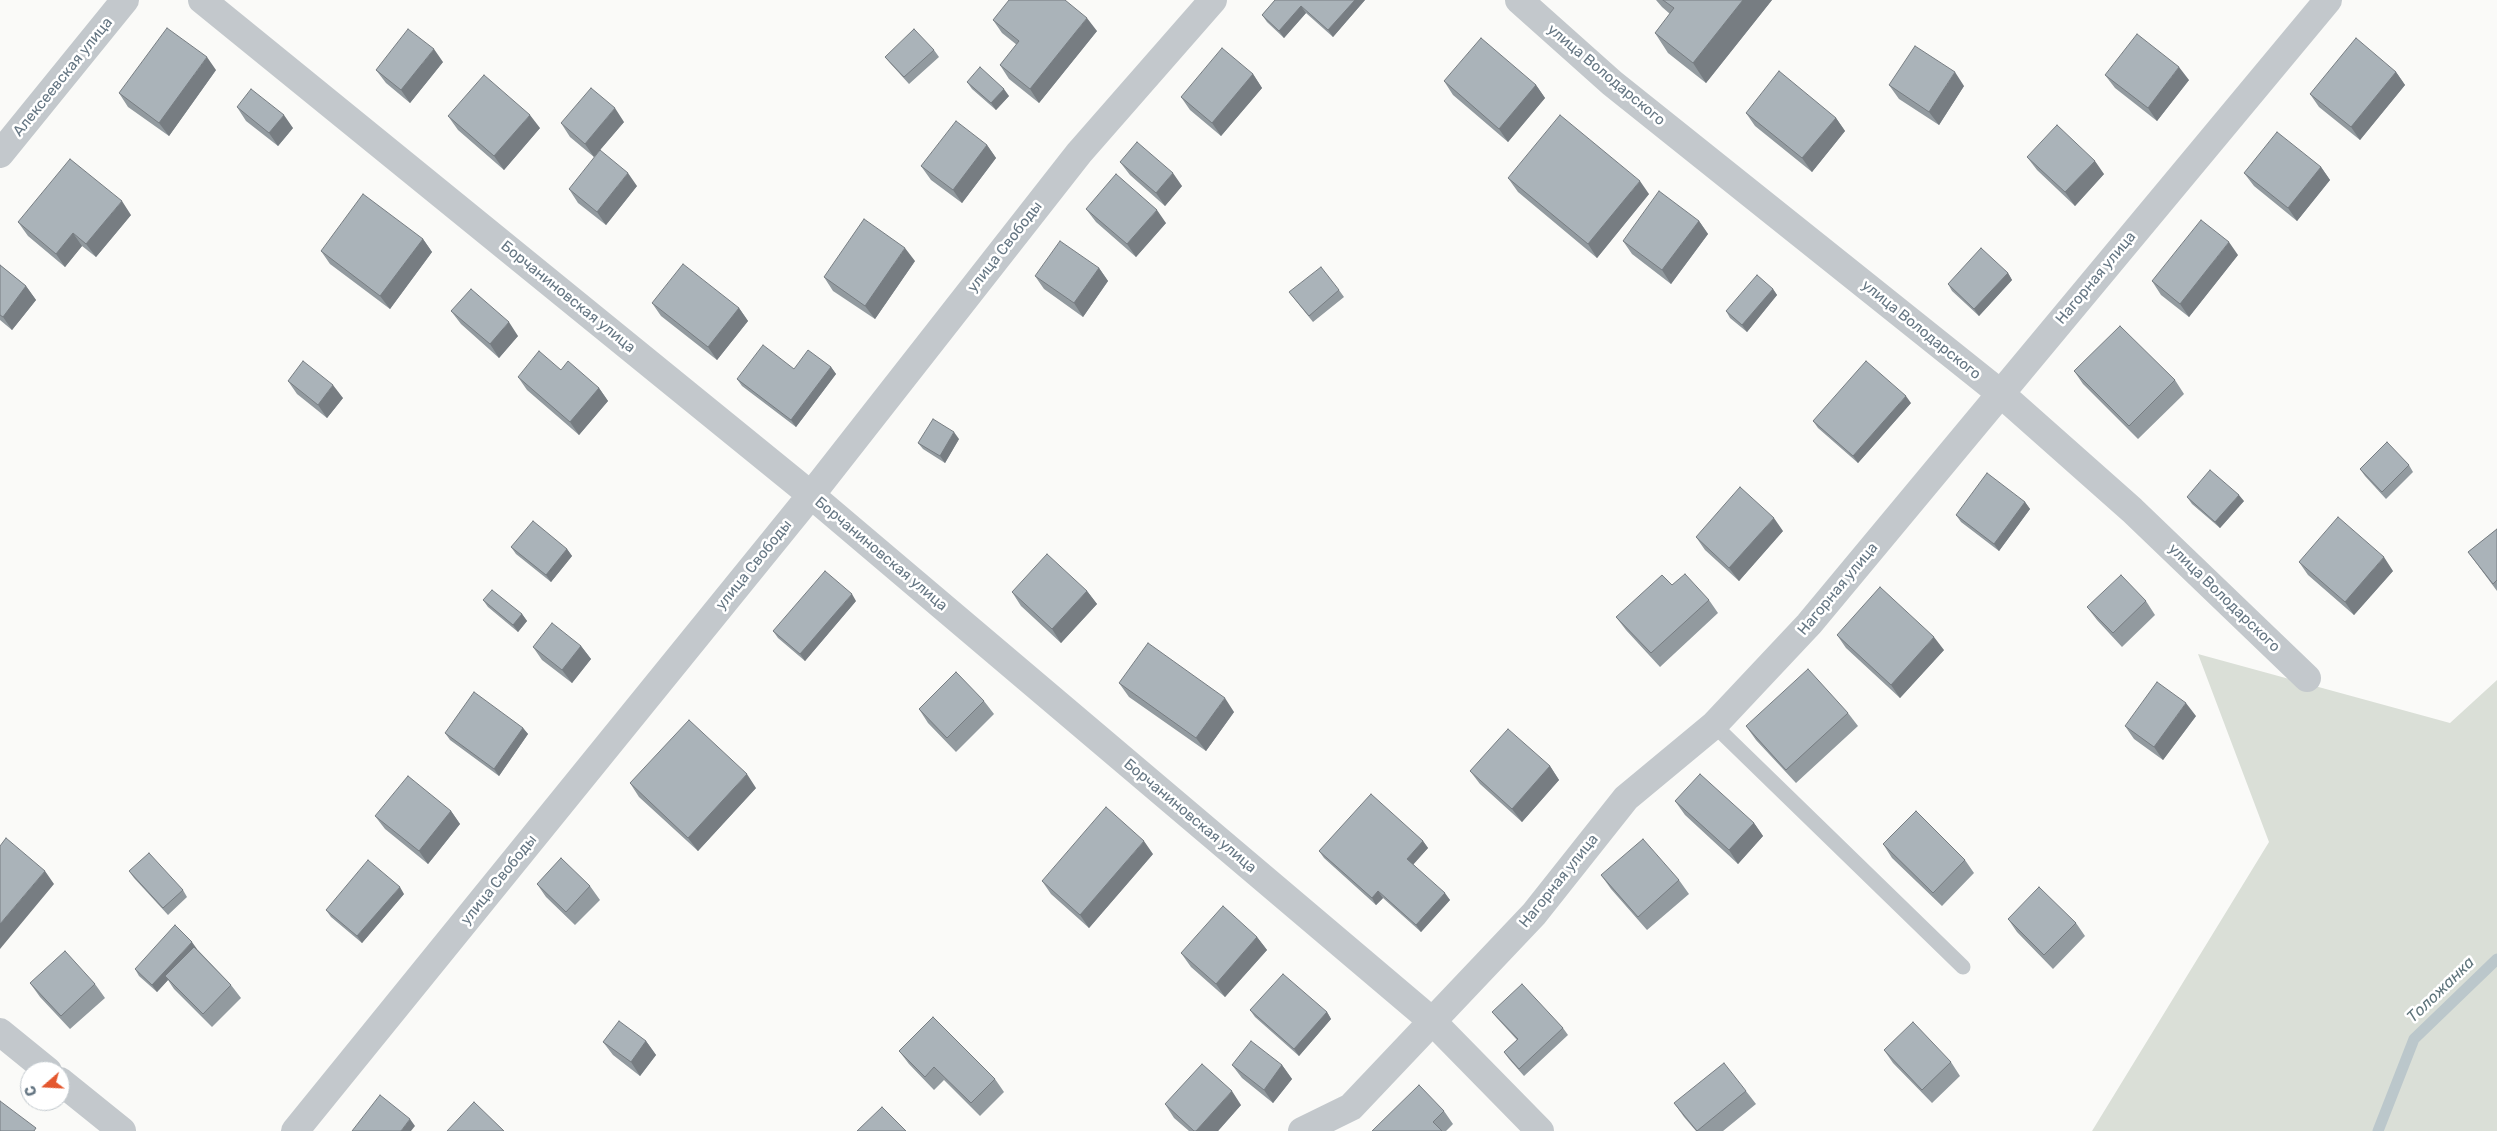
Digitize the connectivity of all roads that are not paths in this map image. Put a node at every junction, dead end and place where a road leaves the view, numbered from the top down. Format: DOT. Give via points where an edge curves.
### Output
graph roads {
  1 [pos="125,0"];
  2 [pos="202,0"];
  3 [pos="1213,0"];
  4 [pos="1519,0"];
  5 [pos="2328,0"];
  6 [pos="0,154"];
  7 [pos="2000,393"];
  8 [pos="812,495"];
  9 [pos="2307,678"];
  10 [pos="1714,725"];
  11 [pos="1962,967"];
  12 [pos="1432,1021"];
  13 [pos="0,1032"];
  14 [pos="36,1061"];
  15 [pos="70,1088"];
  16 [pos="122,1131"];
  17 [pos="295,1131"];
  18 [pos="1302,1131"];
  19 [pos="1540,1131"];
  1 -- 6 [label="street, Алексеевская улица"];
  2 -- 8 [label="street, Борчаниновская улица"];
  3 -- 8 [label="street, улица Свободы" via="1079,153"];
  4 -- 7 [label="street, улица Володарского" via="1612,83"];
  5 -- 7 [label="street, Нагорная улица"];
  7 -- 9 [label="street, улица Володарского" via="2132,510"];
  7 -- 10 [label="street, Нагорная улица" via="1810,624"];
  8 -- 12 [label="street, Борчаниновская улица"];
  8 -- 17 [label="street, улица Свободы"];
  10 -- 11 [label="lane"];
  10 -- 12 [label="street, Нагорная улица" via="1626,798 1534,914"];
  12 -- 18 [label="street, Нагорная улица" via="1351,1107"];
  12 -- 19 [label="street, Борчаниновская улица"];
  13 -- 14 [label="street"];
  15 -- 16 [label="street"];
}
